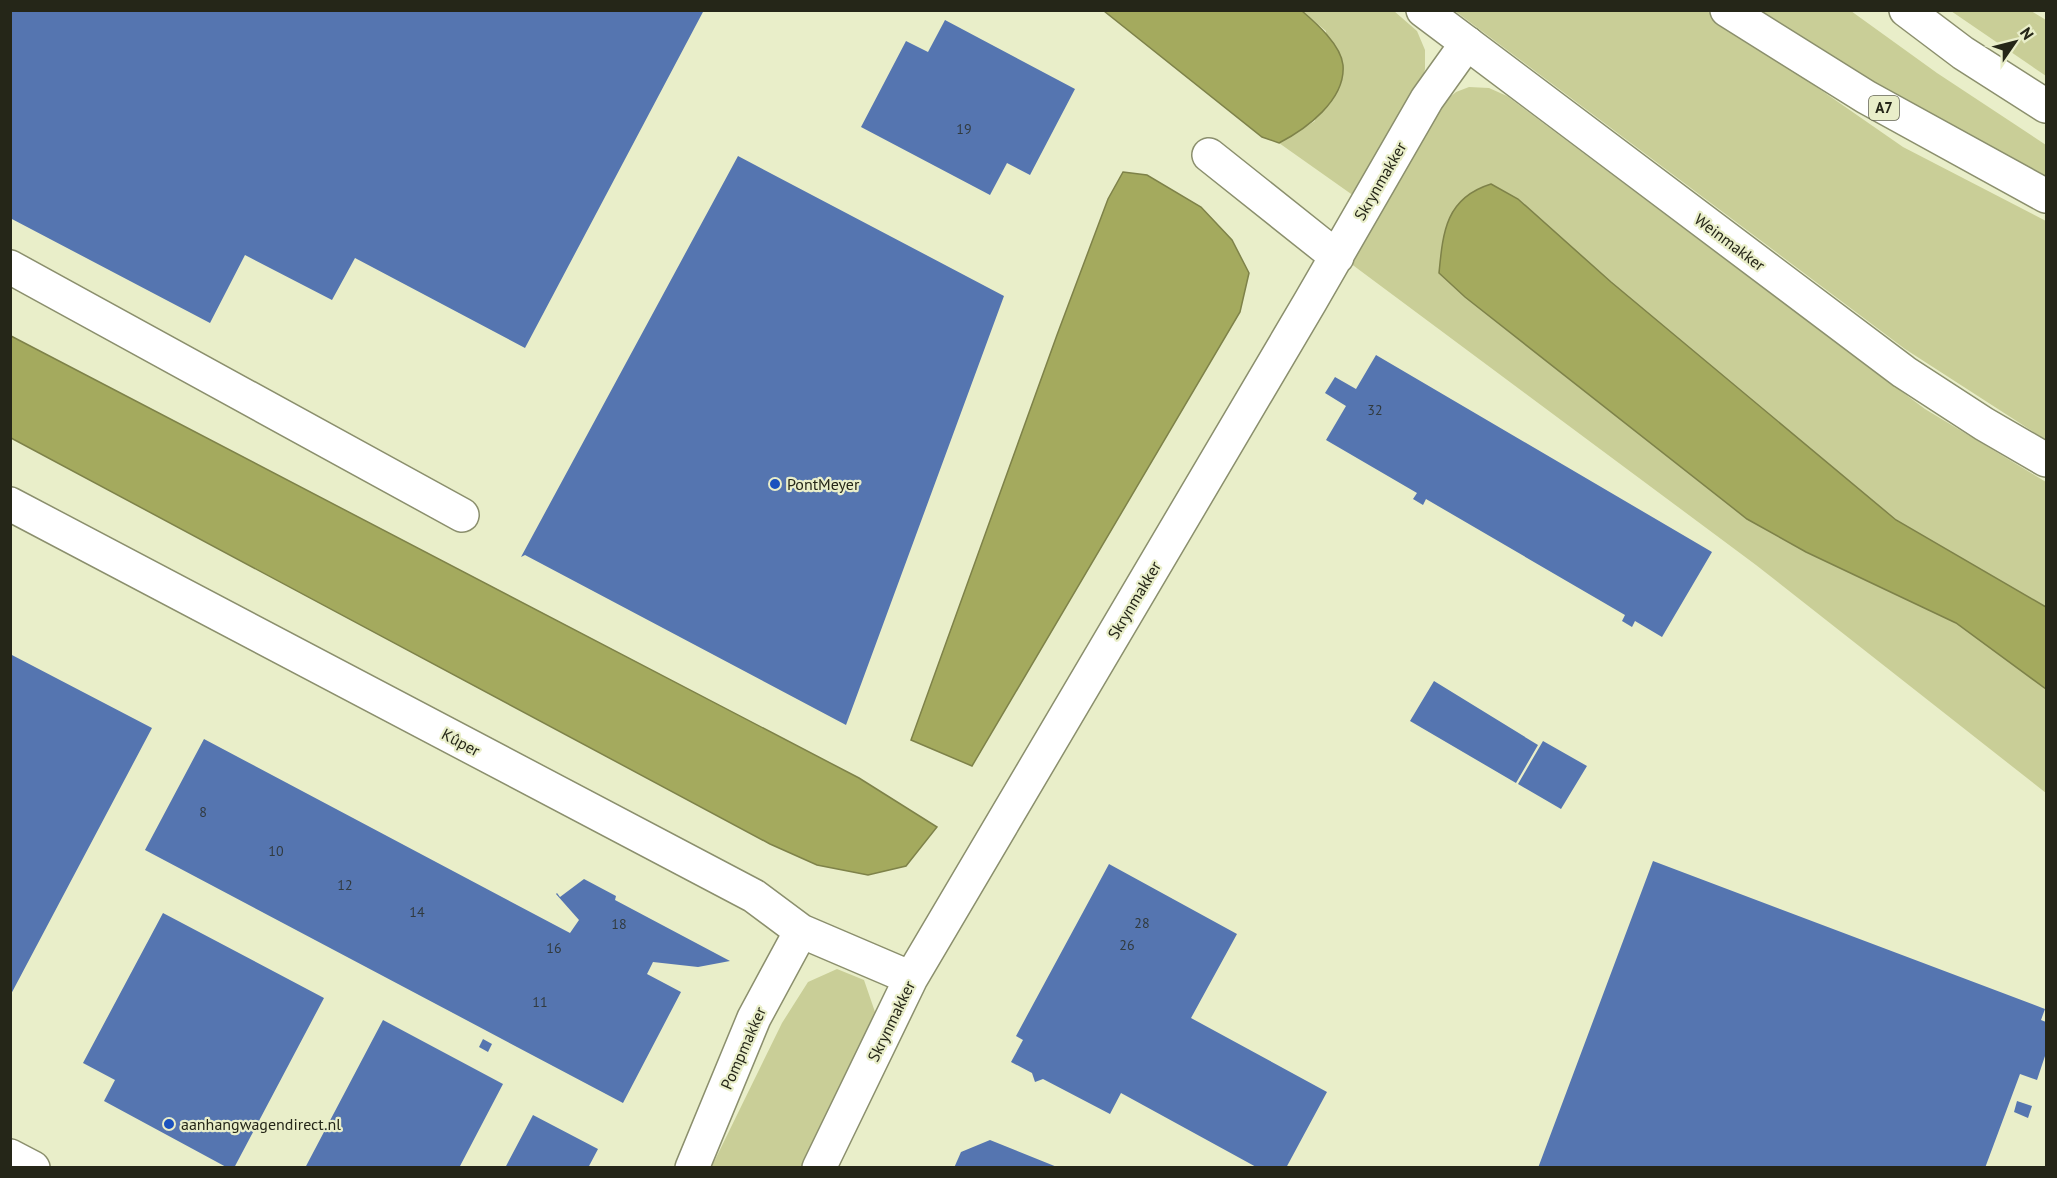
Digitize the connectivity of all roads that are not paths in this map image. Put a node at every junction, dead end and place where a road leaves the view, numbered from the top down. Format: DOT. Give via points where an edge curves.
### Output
graph roads {
  1 [pos="1423,10"];
  2 [pos="1727,10"];
  3 [pos="1906,10"];
  4 [pos="1467,43"];
  5 [pos="2046,106"];
  6 [pos="1209,155"];
  7 [pos="2046,196"];
  8 [pos="1337,256"];
  9 [pos="10,267"];
  10 [pos="2046,460"];
  11 [pos="10,504"];
  12 [pos="462,515"];
  13 [pos="801,931"];
  14 [pos="911,978"];
  15 [pos="10,1156"];
  16 [pos="33,1167"];
  17 [pos="692,1167"];
  18 [pos="819,1167"];
  1 -- 4 [label="main road, Weinmakker"];
  2 -- 7 [label="main road, A7" via="1866,97"];
  3 -- 5 [label="main road" via="1963,53"];
  4 -- 8 [label="main road, Skrynmakker" via="1427,99"];
  4 -- 10 [label="main road, Weinmakker" via="1904,372"];
  6 -- 8 [label="main road"];
  8 -- 14 [label="main road, Skrynmakker"];
  9 -- 12 [label="main road"];
  11 -- 13 [label="main road, Kûper" via="754,896"];
  13 -- 14 [label="main road, Kûper"];
  13 -- 17 [label="main road, Pompmakker" via="754,1018"];
  14 -- 18 [label="main road, Skrynmakker"];
  15 -- 16 [label="main road"];
}
